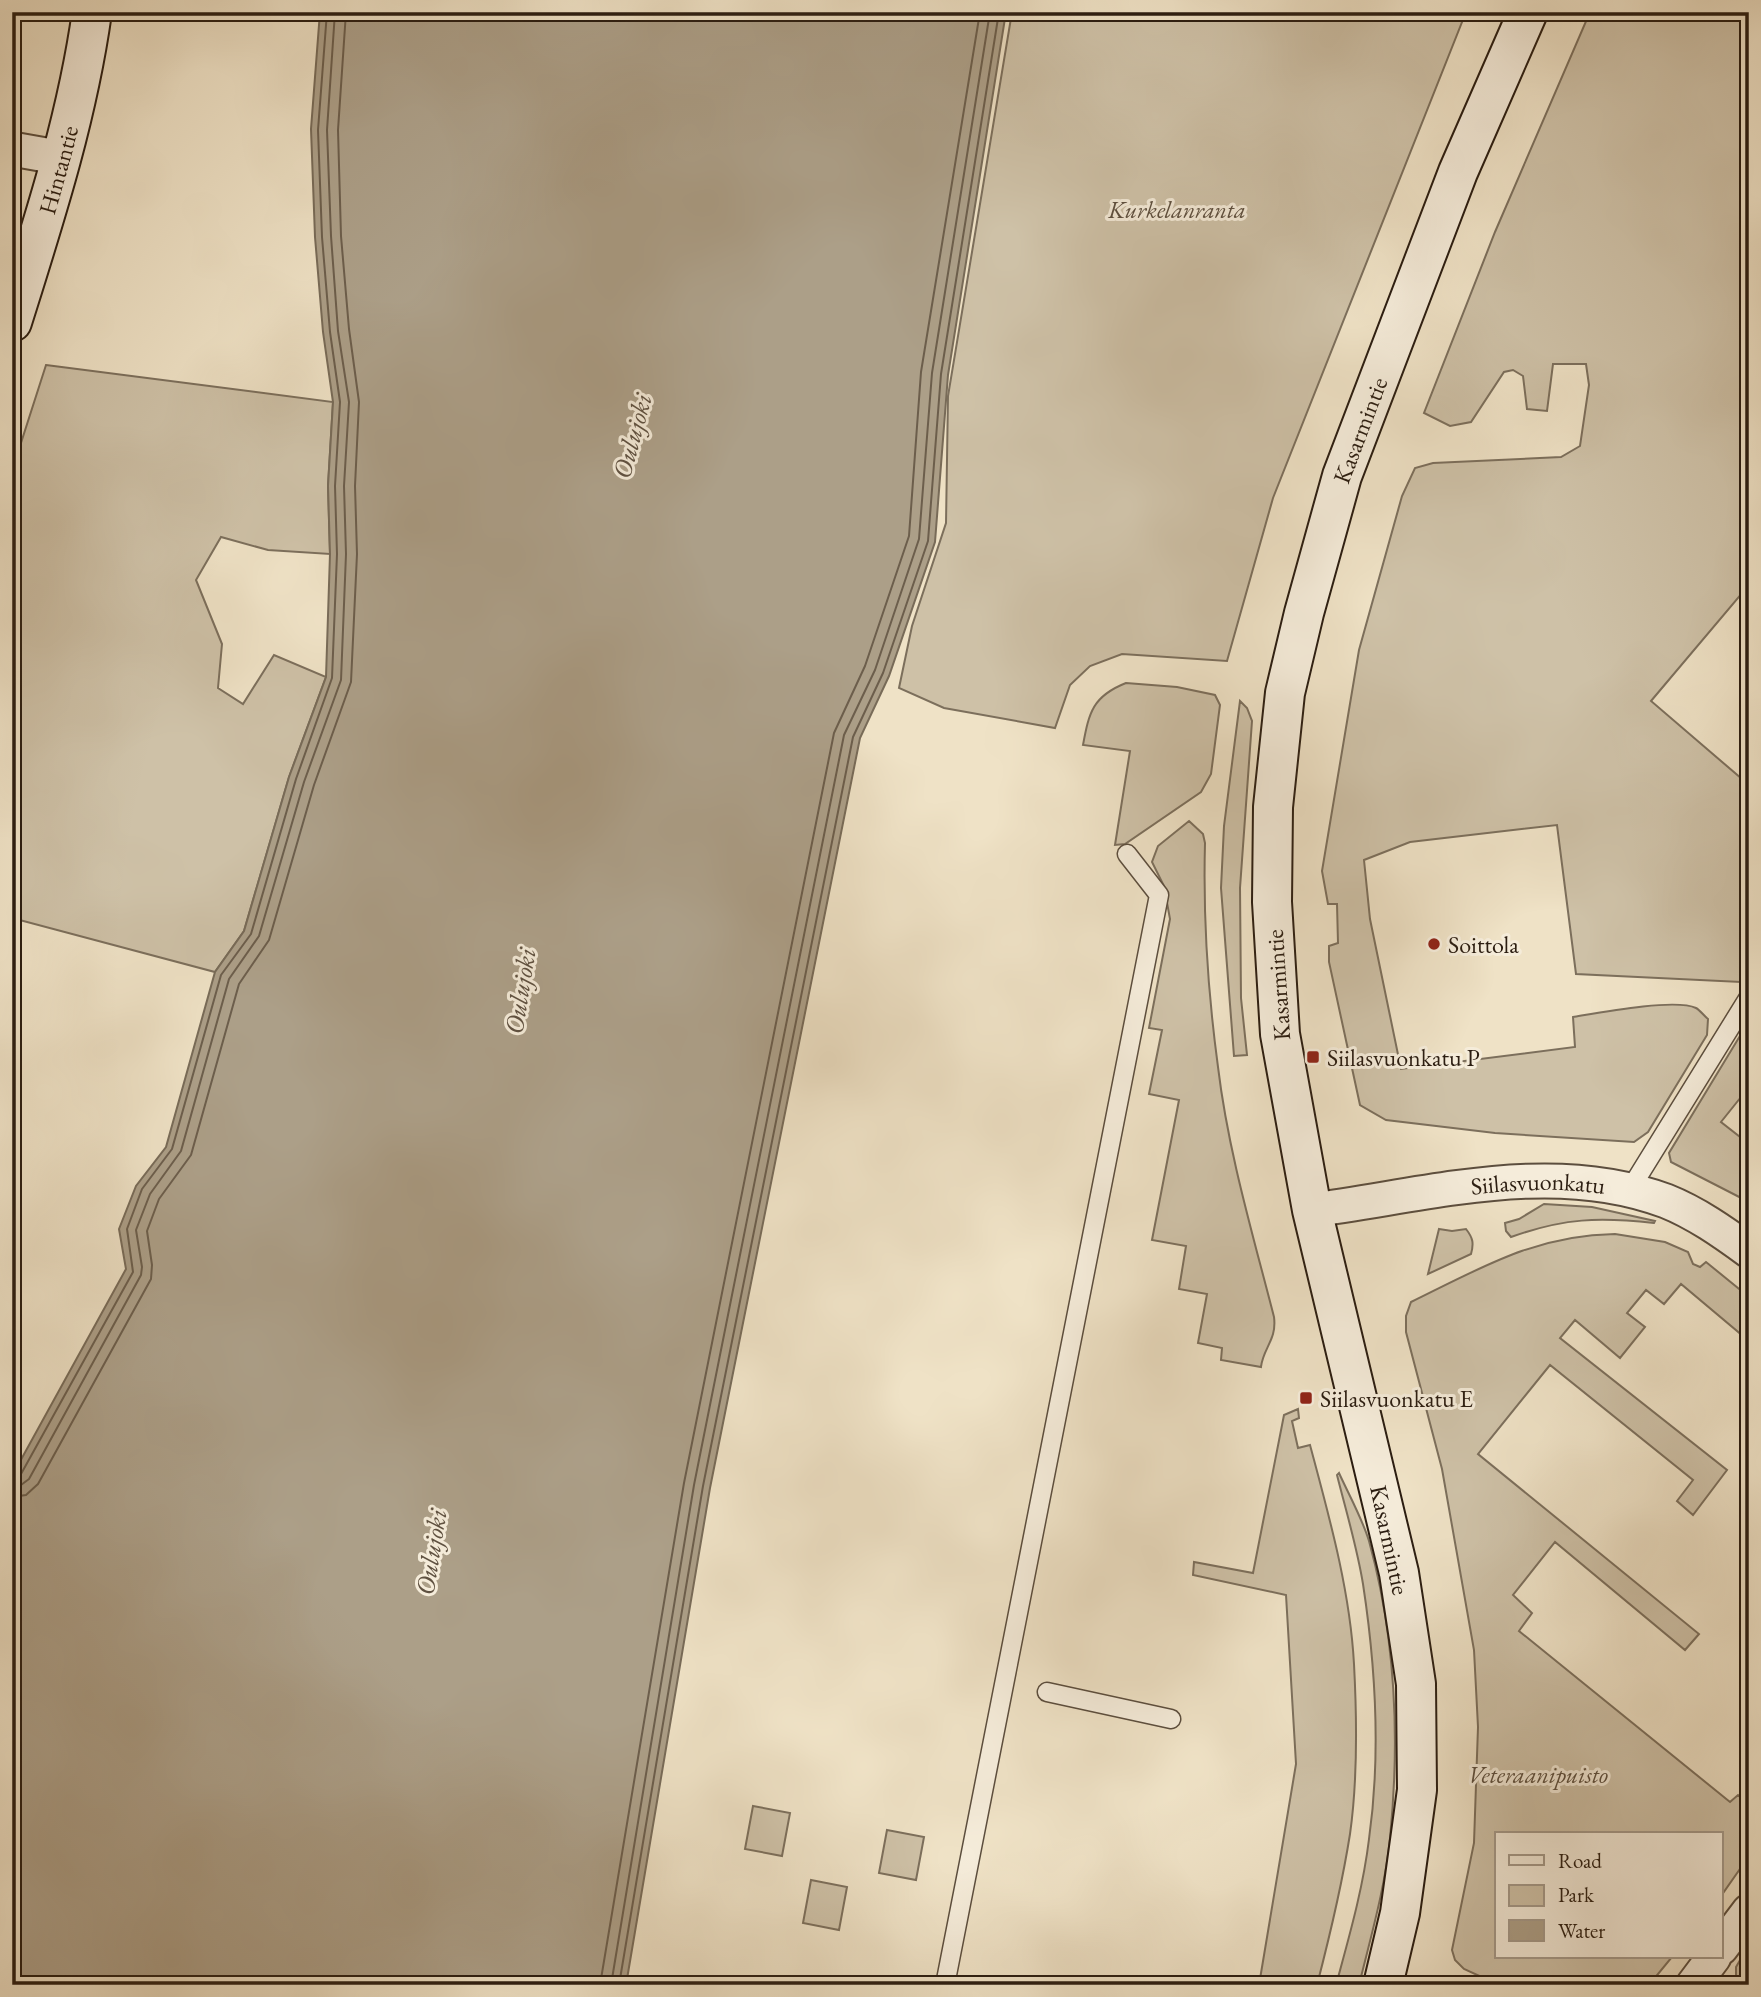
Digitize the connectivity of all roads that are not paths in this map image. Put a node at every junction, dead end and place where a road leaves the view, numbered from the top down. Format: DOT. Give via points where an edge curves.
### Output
graph roads {
  1 [pos="92,12"];
  2 [pos="1528,12"];
  3 [pos="12,149"];
  4 [pos="63,158"];
  5 [pos="12,322"];
  6 [pos="1127,854"];
  7 [pos="1749,997"];
  8 [pos="1629,1191"];
  9 [pos="1312,1210"];
  10 [pos="1749,1251"];
  11 [pos="1047,1692"];
  12 [pos="1171,1719"];
  13 [pos="1749,1911"];
  14 [pos="1722,1947"];
  15 [pos="1713,1958"];
  16 [pos="946,1985"];
  17 [pos="1383,1985"];
  18 [pos="1693,1985"];
  1 -- 4 [label="street, Hintantie"];
  2 -- 9 [label="street, Kasarmintie" via="1458,172 1342,476 1285,693 1273,807 1272,902 1280,1034"];
  3 -- 4 [label="street"];
  4 -- 5 [label="street, Hintantie"];
  6 -- 16 [label="lane" via="1159,895"];
  7 -- 8 [label="lane"];
  8 -- 9 [label="street, Siilasvuonkatu" via="1545,1180 1438,1189"];
  8 -- 10 [label="street, Siilasvuonkatu" via="1689,1212"];
  9 -- 17 [label="street, Kasarmintie" via="1399,1573 1416,1684 1417,1790 1400,1913"];
  11 -- 12 [label="lane"];
  13 -- 14 [label="street"];
  15 -- 18 [label="street"];
}
